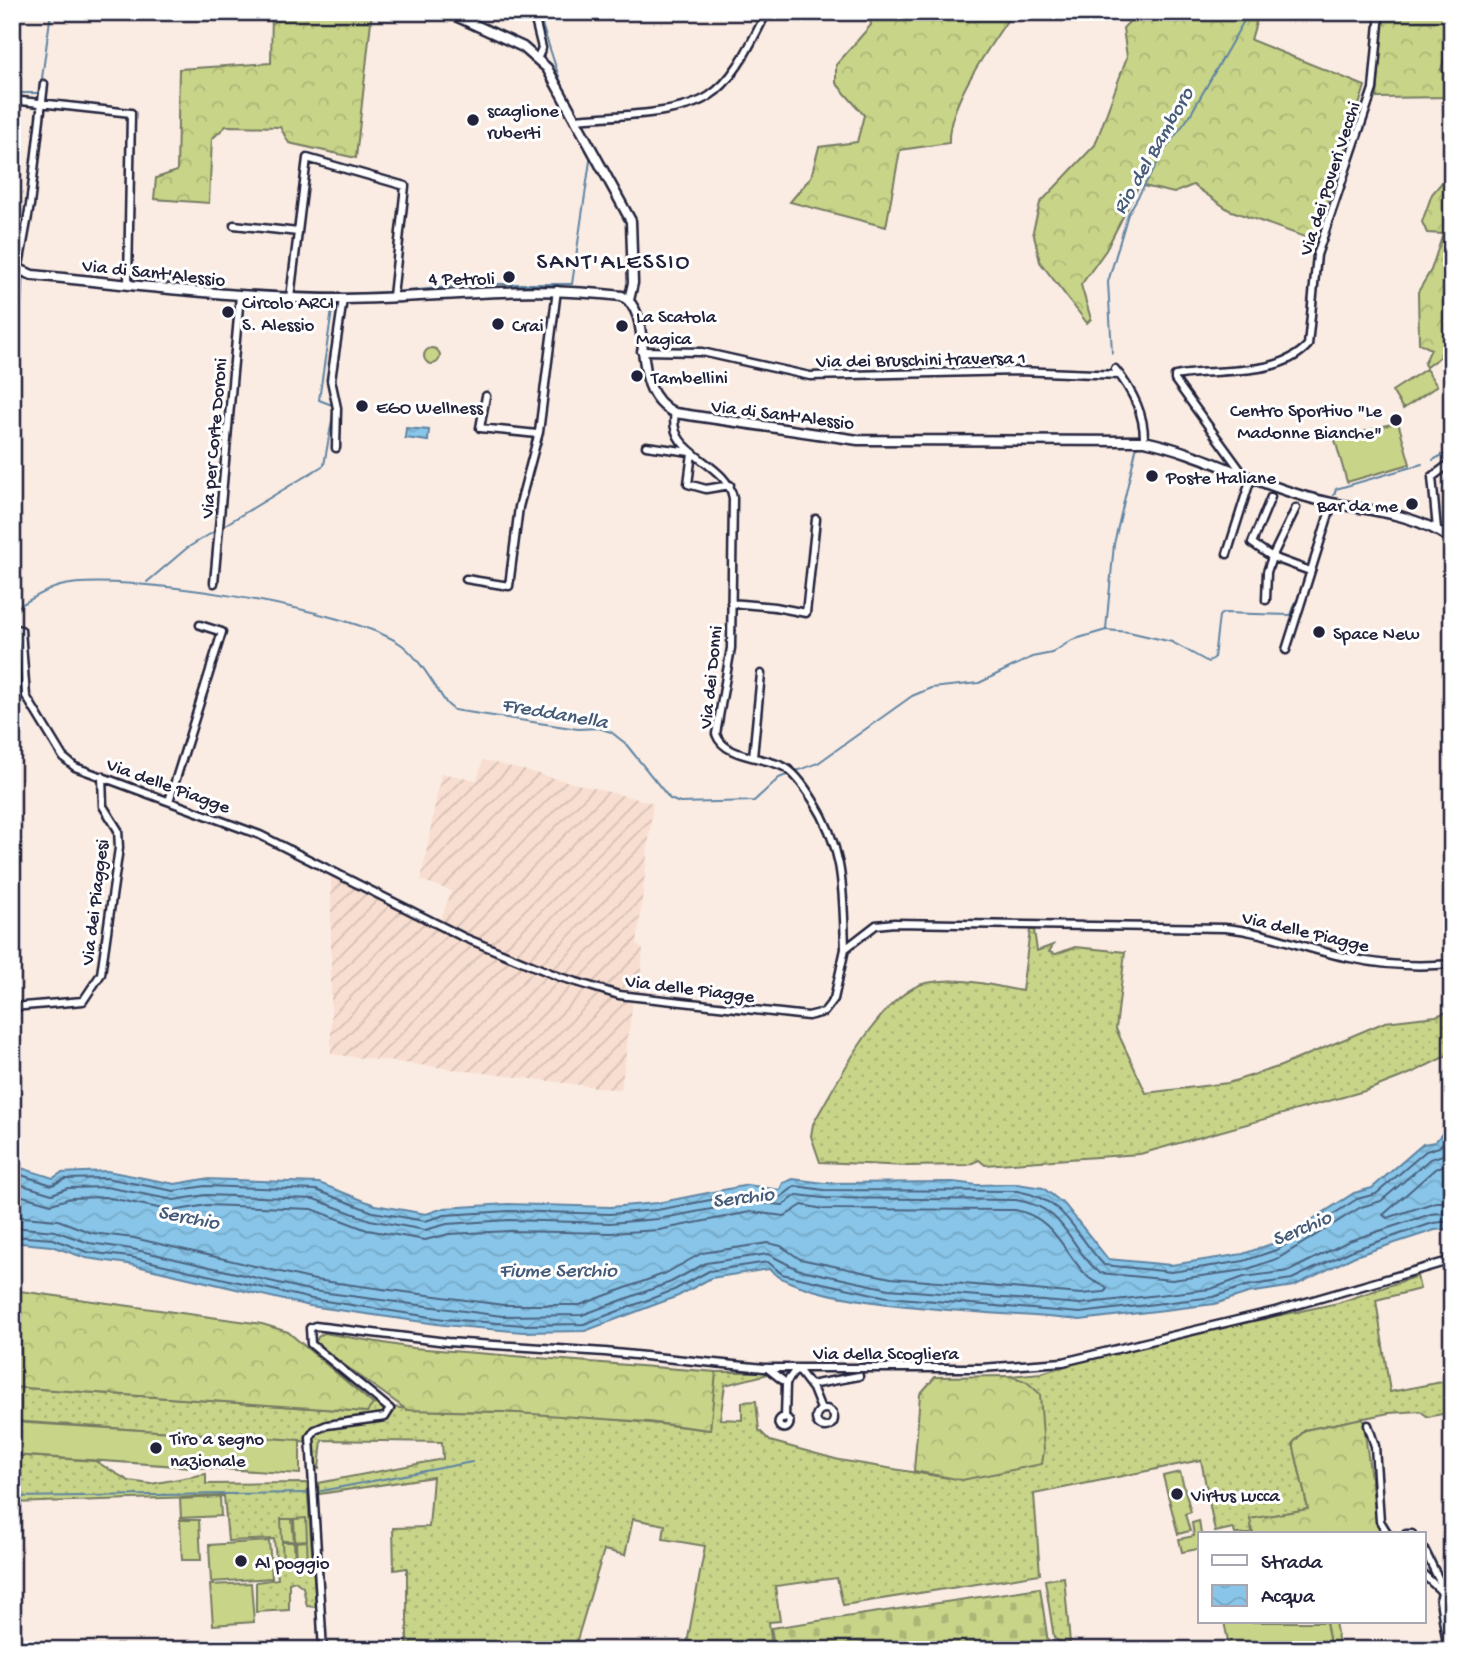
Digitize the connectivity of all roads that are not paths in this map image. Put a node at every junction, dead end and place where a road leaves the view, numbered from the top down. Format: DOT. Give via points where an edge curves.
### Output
graph roads {
  1 [pos="447,12"];
  2 [pos="533,12"];
  3 [pos="767,12"];
  4 [pos="1380,12"];
  5 [pos="462,16"];
  6 [pos="538,57"];
  7 [pos="44,84"];
  8 [pos="12,100"];
  9 [pos="41,103"];
  10 [pos="576,119"];
  11 [pos="234,225"];
  12 [pos="298,232"];
  13 [pos="15,269"];
  14 [pos="128,284"];
  15 [pos="558,289"];
  16 [pos="394,293"];
  17 [pos="240,295"];
  18 [pos="290,299"];
  19 [pos="343,299"];
  20 [pos="629,300"];
  21 [pos="641,351"];
  22 [pos="486,396"];
  23 [pos="12,408"];
  24 [pos="675,413"];
  25 [pos="537,434"];
  26 [pos="1144,441"];
  27 [pos="646,446"];
  28 [pos="336,448"];
  29 [pos="691,453"];
  30 [pos="1452,462"];
  31 [pos="1248,477"];
  32 [pos="730,485"];
  33 [pos="1270,497"];
  34 [pos="1332,505"];
  35 [pos="1296,508"];
  36 [pos="816,519"];
  37 [pos="1437,529"];
  38 [pos="1452,540"];
  39 [pos="1227,554"];
  40 [pos="1272,557"];
  41 [pos="1310,571"];
  42 [pos="466,579"];
  43 [pos="214,583"];
  44 [pos="1266,600"];
  45 [pos="731,603"];
  46 [pos="201,625"];
  47 [pos="12,628"];
  48 [pos="1286,650"];
  49 [pos="761,674"];
  50 [pos="753,757"];
  51 [pos="102,776"];
  52 [pos="169,801"];
  53 [pos="845,949"];
  54 [pos="1452,964"];
  55 [pos="12,1007"];
  56 [pos="1452,1261"];
  57 [pos="767,1368"];
  58 [pos="797,1368"];
  59 [pos="791,1376"];
  60 [pos="859,1376"];
  61 [pos="803,1377"];
  62 [pos="786,1383"];
  63 [pos="810,1385"];
  64 [pos="821,1409"];
  65 [pos="785,1418"];
  66 [pos="1368,1425"];
  67 [pos="1387,1532"];
  68 [pos="1426,1553"];
  69 [pos="1426,1577"];
  70 [pos="1440,1591"];
  71 [pos="1452,1607"];
  72 [pos="323,1650"];
  73 [pos="1448,1650"];
  1 -- 5 [label="street"];
  2 -- 6 [label="street" via="542,48"];
  3 -- 10 [label="street" via="741,59 709,97 681,107"];
  4 -- 31 [label="street, Via dei Poveri Vecchi" via="1373,89 1317,255 1308,345 1299,354 1259,368 1175,376"];
  5 -- 6 [label="street"];
  6 -- 10 [label="street"];
  7 -- 9 [label="street"];
  8 -- 9 [label="street"];
  9 -- 13 [label="street" via="30,205"];
  9 -- 14 [label="street" via="131,113"];
  10 -- 20 [label="street" via="631,221 633,283"];
  11 -- 12 [label="street"];
  12 -- 16 [label="street" via="307,158 402,183 405,196"];
  12 -- 18 [label="street"];
  13 -- 14 [label="street, Via di Sant'Alessio" via="32,275"];
  13 -- 23 [label="street"];
  14 -- 17 [label="street, Via di Sant'Alessio"];
  15 -- 16 [label="street, Via di Sant'Alessio"];
  15 -- 20 [label="street, Via di Sant'Alessio"];
  15 -- 25 [label="street"];
  16 -- 19 [label="street, Via di Sant'Alessio"];
  17 -- 18 [label="street, Via di Sant'Alessio"];
  17 -- 43 [label="street, Via per Corte Doroni"];
  18 -- 19 [label="street, Via di Sant'Alessio"];
  19 -- 28 [label="street" via="331,380 337,408"];
  20 -- 21 [label="street" via="636,312"];
  21 -- 24 [label="street" via="653,394"];
  21 -- 26 [label="street, Via dei Bruschini traversa 1" via="702,352 810,376 1117,372 1142,416"];
  22 -- 25 [label="street" via="480,428"];
  24 -- 26 [label="street, Via di Sant'Alessio" via="858,440"];
  24 -- 29 [label="street" via="675,430"];
  25 -- 42 [label="street" via="519,507 509,586"];
  26 -- 31 [label="street, Via di Sant'Alessio"];
  27 -- 29 [label="street"];
  29 -- 32 [label="street"];
  29 -- 32 [label="street" via="688,484 706,489"];
  30 -- 37 [label="street" via="1432,477"];
  31 -- 34 [label="street, Via di Sant'Alessio"];
  31 -- 39 [label="street"];
  32 -- 45 [label="street, Via dei Donni"];
  33 -- 40 [label="street" via="1252,543"];
  34 -- 37 [label="street, Via di Sant'Alessio" via="1404,517"];
  34 -- 41 [label="street"];
  35 -- 40 [label="street"];
  36 -- 45 [label="street" via="806,613"];
  37 -- 38 [label="street, Via di Sant'Alessio"];
  40 -- 41 [label="street"];
  40 -- 44 [label="street" via="1266,572"];
  41 -- 48 [label="street"];
  45 -- 50 [label="street, Via dei Donni" via="730,648 716,734 725,747"];
  46 -- 52 [label="street" via="222,632"];
  47 -- 51 [label="street, Via delle Piagge" via="21,629 23,679 30,705 63,757 75,767"];
  49 -- 50 [label="street"];
  50 -- 53 [label="street, Via dei Donni" via="788,769 830,828 838,849"];
  51 -- 52 [label="street, Via delle Piagge"];
  51 -- 55 [label="street, Via dei Piaggesi" via="103,806 119,836 101,974 83,1001"];
  52 -- 53 [label="street, Via delle Piagge" via="260,835 463,937 560,977 619,995 808,1016 824,1012 834,999"];
  53 -- 54 [label="street, Via delle Piagge" via="876,925 894,923 1225,928 1271,935 1348,958"];
  56 -- 58 [label="street, Via della Scogliera" via="1292,1307 1063,1362 981,1368"];
  57 -- 58 [label="street, Via della Scogliera"];
  57 -- 62 [label="street"];
  57 -- 72 [label="street, Via della Scogliera" via="310,1328 311,1344 390,1409 385,1417 320,1427 310,1437"];
  58 -- 59 [label="street"];
  58 -- 61 [label="street"];
  59 -- 61 [label="street"];
  59 -- 62 [label="street"];
  60 -- 63 [label="street"];
  61 -- 63 [label="street"];
  62 -- 65 [label="street"];
  63 -- 64 [label="street"];
  66 -- 67 [label="street" via="1375,1446 1380,1521"];
  68 -- 70 [label="street" via="1441,1580"];
  69 -- 70 [label="street"];
  70 -- 71 [label="street"];
  70 -- 73 [label="street"];
}
